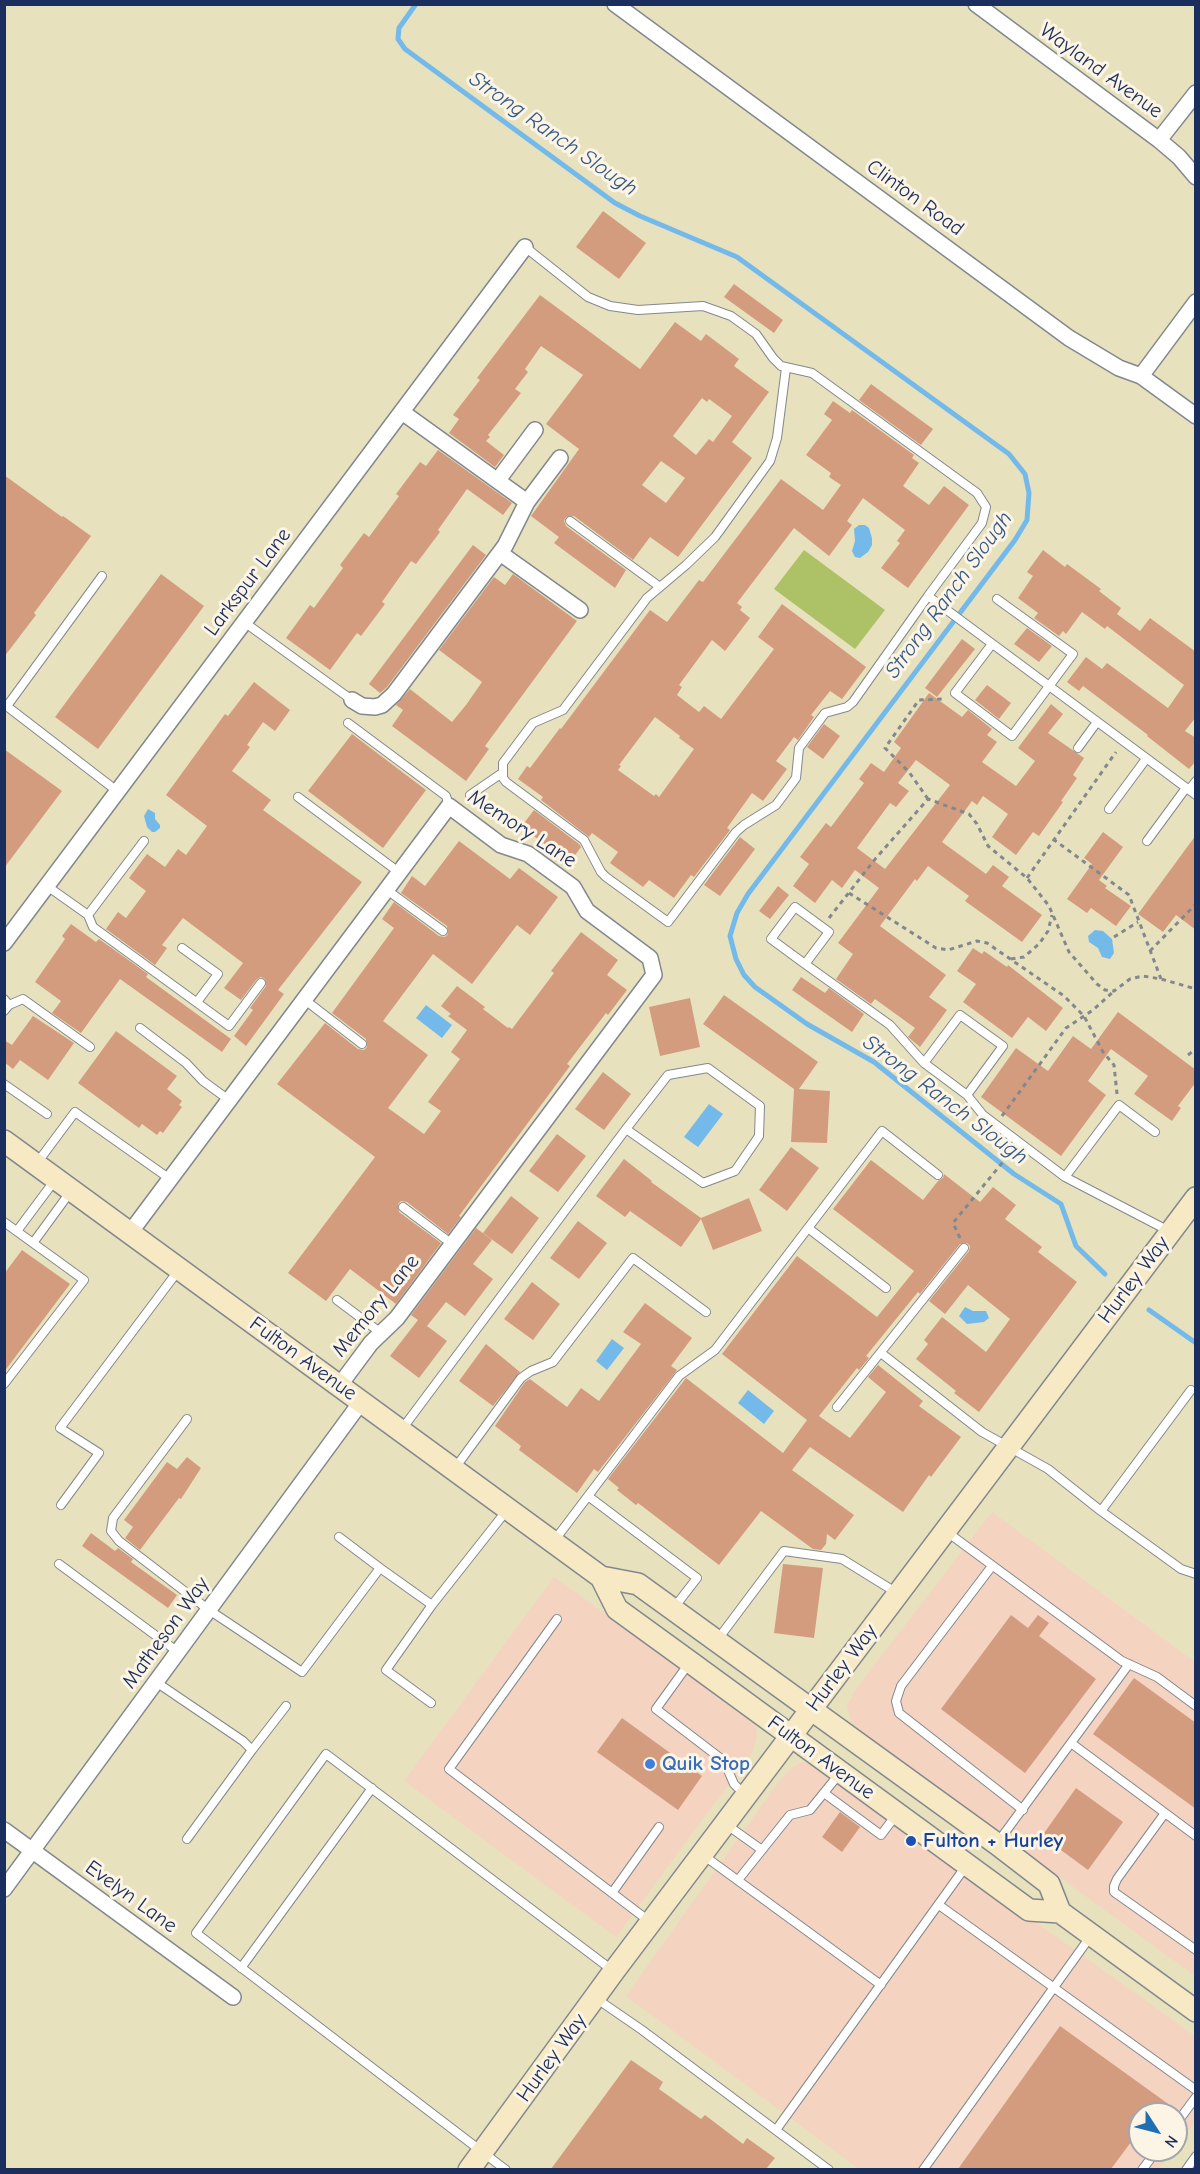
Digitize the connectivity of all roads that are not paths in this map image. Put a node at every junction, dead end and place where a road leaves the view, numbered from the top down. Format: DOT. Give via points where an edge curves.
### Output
graph roads {
  1 [pos="615,4"];
  2 [pos="976,4"];
  3 [pos="1196,93"];
  4 [pos="1160,140"];
  5 [pos="1196,177"];
  6 [pos="525,247"];
  7 [pos="1196,302"];
  8 [pos="786,368"];
  9 [pos="1141,376"];
  10 [pos="402,412"];
  11 [pos="1196,417"];
  12 [pos="535,430"];
  13 [pos="560,458"];
  14 [pos="498,480"];
  15 [pos="527,502"];
  16 [pos="570,521"];
  17 [pos="500,553"];
  18 [pos="102,576"];
  19 [pos="660,588"];
  20 [pos="928,596"];
  21 [pos="997,599"];
  22 [pos="580,609"];
  23 [pos="244,622"];
  24 [pos="992,644"];
  25 [pos="1050,686"];
  26 [pos="352,700"];
  27 [pos="5,705"];
  28 [pos="1097,722"];
  29 [pos="348,723"];
  30 [pos="1078,748"];
  31 [pos="1146,759"];
  32 [pos="502,773"];
  33 [pos="1196,781"];
  34 [pos="117,791"];
  35 [pos="1190,791"];
  36 [pos="470,795"];
  37 [pos="298,797"];
  38 [pos="449,806"];
  39 [pos="1109,809"];
  40 [pos="144,841"];
  41 [pos="1147,841"];
  42 [pos="400,873"];
  43 [pos="47,885"];
  44 [pos="387,890"];
  45 [pos="88,915"];
  46 [pos="443,931"];
  47 [pos="4,942"];
  48 [pos="182,948"];
  49 [pos="805,964"];
  50 [pos="261,983"];
  51 [pos="305,1000"];
  52 [pos="197,1002"];
  53 [pos="6,1005"];
  54 [pos="140,1028"];
  55 [pos="362,1044"];
  56 [pos="90,1047"];
  57 [pos="924,1063"];
  58 [pos="4,1084"];
  59 [pos="967,1095"];
  60 [pos="229,1100"];
  61 [pos="47,1114"];
  62 [pos="626,1129"];
  63 [pos="1155,1132"];
  64 [pos="4,1141"];
  65 [pos="36,1164"];
  66 [pos="938,1175"];
  67 [pos="1065,1177"];
  68 [pos="170,1179"];
  69 [pos="64,1184"];
  70 [pos="1196,1198"];
  71 [pos="403,1207"];
  72 [pos="6,1226"];
  73 [pos="808,1228"];
  74 [pos="17,1232"];
  75 [pos="1170,1232"];
  76 [pos="129,1234"];
  77 [pos="33,1243"];
  78 [pos="452,1244"];
  79 [pos="964,1248"];
  80 [pos="179,1269"];
  81 [pos="886,1288"];
  82 [pos="337,1300"];
  83 [pos="706,1312"];
  84 [pos="381,1333"];
  85 [pos="881,1353"];
  86 [pos="4,1384"];
  87 [pos="339,1386"];
  88 [pos="1191,1390"];
  89 [pos="361,1402"];
  90 [pos="837,1407"];
  91 [pos="188,1419"];
  92 [pos="401,1430"];
  93 [pos="1009,1447"];
  94 [pos="454,1468"];
  95 [pos="588,1496"];
  96 [pos="61,1505"];
  97 [pos="507,1509"];
  98 [pos="1101,1511"];
  99 [pos="945,1531"];
  100 [pos="339,1537"];
  101 [pos="554,1542"];
  102 [pos="59,1564"];
  103 [pos="992,1566"];
  104 [pos="380,1568"];
  105 [pos="1196,1574"];
  106 [pos="601,1577"];
  107 [pos="898,1594"];
  108 [pos="432,1605"];
  109 [pos="209,1610"];
  110 [pos="673,1610"];
  111 [pos="557,1619"];
  112 [pos="716,1641"];
  113 [pos="178,1652"];
  114 [pos="690,1662"];
  115 [pos="1129,1664"];
  116 [pos="156,1682"];
  117 [pos="431,1703"];
  118 [pos="286,1706"];
  119 [pos="1196,1706"];
  120 [pos="811,1710"];
  121 [pos="791,1736"];
  122 [pos="1071,1743"];
  123 [pos="252,1750"];
  124 [pos="841,1772"];
  125 [pos="372,1788"];
  126 [pos="824,1793"];
  127 [pos="746,1796"];
  128 [pos="1023,1810"];
  129 [pos="897,1813"];
  130 [pos="1165,1813"];
  131 [pos="725,1824"];
  132 [pos="659,1827"];
  133 [pos="4,1830"];
  134 [pos="1196,1836"];
  135 [pos="187,1839"];
  136 [pos="997,1844"];
  137 [pos="762,1850"];
  138 [pos="33,1851"];
  139 [pos="702,1854"];
  140 [pos="967,1864"];
  141 [pos="738,1880"];
  142 [pos="4,1889"];
  143 [pos="612,1893"];
  144 [pos="939,1905"];
  145 [pos="1060,1911"];
  146 [pos="651,1922"];
  147 [pos="1091,1935"];
  148 [pos="1196,1950"];
  149 [pos="242,1968"];
  150 [pos="614,1971"];
  151 [pos="881,1985"];
  152 [pos="1053,1987"];
  153 [pos="233,1998"];
  154 [pos="596,1998"];
  155 [pos="1195,2010"];
  156 [pos="1196,2090"];
  157 [pos="776,2130"];
  158 [pos="483,2151"];
  159 [pos="1196,2156"];
  160 [pos="469,2169"];
  161 [pos="506,2169"];
  162 [pos="829,2169"];
  163 [pos="923,2169"];
  164 [pos="1186,2169"];
  1 -- 9 [label="street, Clinton Road" via="1069,338 1119,368"];
  2 -- 4 [label="street, Wayland Avenue"];
  3 -- 4 [label="street"];
  4 -- 5 [label="street, Wayland Avenue"];
  6 -- 8 [label="lane" via="588,297 610,306 638,310 703,306 721,311 756,334 773,358"];
  6 -- 10 [label="street, Larkspur Lane"];
  7 -- 9 [label="street"];
  8 -- 19 [label="lane" via="770,461 715,537"];
  8 -- 20 [label="lane" via="812,373 984,501 982,523"];
  9 -- 11 [label="street, Clinton Road"];
  10 -- 14 [label="street"];
  10 -- 23 [label="street, Larkspur Lane"];
  12 -- 14 [label="street"];
  13 -- 15 [label="street"];
  14 -- 15 [label="street"];
  15 -- 17 [label="street"];
  16 -- 19 [label="lane"];
  17 -- 22 [label="street"];
  17 -- 26 [label="street" via="388,700 368,707"];
  18 -- 27 [label="lane"];
  19 -- 32 [label="lane" via="647,598 563,710 533,723 506,759"];
  20 -- 24 [label="lane"];
  20 -- 32 [label="lane" via="853,702 825,713 799,748 796,778 776,805 736,832 669,922 606,877 584,840 506,782"];
  21 -- 25 [label="lane" via="1073,654"];
  23 -- 26 [label="lane"];
  23 -- 34 [label="street, Larkspur Lane"];
  24 -- 25 [label="lane"];
  24 -- 25 [label="lane" via="955,693 1012,736"];
  25 -- 28 [label="lane"];
  27 -- 34 [label="lane"];
  28 -- 30 [label="lane"];
  28 -- 31 [label="lane"];
  29 -- 38 [label="lane" via="446,796"];
  31 -- 35 [label="lane"];
  31 -- 39 [label="lane"];
  32 -- 36 [label="lane"];
  33 -- 35 [label="lane"];
  34 -- 43 [label="street, Larkspur Lane"];
  35 -- 41 [label="lane"];
  37 -- 42 [label="lane"];
  38 -- 42 [label="street, Memory Lane"];
  38 -- 78 [label="street, Memory Lane" via="501,845 528,854 573,887 587,910 650,958 654,975"];
  40 -- 45 [label="lane"];
  42 -- 44 [label="street, Memory Lane"];
  43 -- 45 [label="lane"];
  43 -- 47 [label="street, Larkspur Lane"];
  44 -- 46 [label="lane"];
  44 -- 51 [label="street, Memory Lane"];
  45 -- 52 [label="lane" via="93,927"];
  48 -- 52 [label="lane" via="218,974"];
  49 -- 49 [label="lane" via="771,939 795,907 829,932"];
  49 -- 57 [label="lane" via="890,1025"];
  50 -- 52 [label="lane" via="230,1026"];
  51 -- 55 [label="lane"];
  51 -- 60 [label="street, Memory Lane"];
  53 -- 56 [label="lane" via="23,999"];
  54 -- 60 [label="lane"];
  57 -- 59 [label="lane"];
  57 -- 59 [label="lane" via="960,1015 1003,1046"];
  58 -- 61 [label="lane"];
  59 -- 67 [label="lane" via="983,1115"];
  60 -- 68 [label="street, Memory Lane"];
  62 -- 62 [label="lane" via="668,1075 708,1068 760,1106 759,1136 735,1171 703,1183"];
  62 -- 92 [label="lane"];
  63 -- 67 [label="lane" via="1119,1104"];
  64 -- 65 [label="main road, Fulton Avenue"];
  65 -- 68 [label="lane" via="75,1112"];
  65 -- 69 [label="main road, Fulton Avenue"];
  66 -- 73 [label="lane" via="882,1131"];
  67 -- 75 [label="lane"];
  68 -- 76 [label="street, Memory Lane"];
  69 -- 74 [label="lane"];
  69 -- 76 [label="main road, Fulton Avenue"];
  69 -- 77 [label="lane"];
  70 -- 75 [label="main road, Hurley Way"];
  71 -- 78 [label="lane"];
  72 -- 74 [label="lane"];
  73 -- 81 [label="lane"];
  73 -- 95 [label="lane" via="715,1350 679,1376"];
  74 -- 77 [label="lane"];
  75 -- 93 [label="main road, Hurley Way"];
  76 -- 80 [label="main road, Fulton Avenue"];
  77 -- 86 [label="lane" via="84,1280"];
  78 -- 84 [label="street, Memory Lane" via="397,1318"];
  79 -- 85 [label="lane"];
  80 -- 87 [label="main road, Fulton Avenue"];
  80 -- 96 [label="lane" via="60,1428 99,1453"];
  82 -- 84 [label="lane"];
  83 -- 94 [label="lane" via="633,1258 553,1362 521,1378"];
  84 -- 87 [label="street, Memory Lane"];
  85 -- 90 [label="lane"];
  85 -- 93 [label="lane" via="982,1432"];
  87 -- 89 [label="main road, Fulton Avenue"];
  88 -- 98 [label="lane"];
  89 -- 92 [label="main road, Fulton Avenue"];
  89 -- 109 [label="street, Matheson Way"];
  91 -- 109 [label="lane" via="113,1518 111,1531"];
  92 -- 94 [label="main road, Fulton Avenue"];
  93 -- 98 [label="lane" via="1048,1469"];
  93 -- 99 [label="main road, Hurley Way"];
  94 -- 97 [label="main road, Fulton Avenue"];
  95 -- 101 [label="lane"];
  95 -- 110 [label="lane" via="697,1578"];
  97 -- 101 [label="main road, Fulton Avenue"];
  97 -- 108 [label="lane"];
  98 -- 105 [label="lane" via="1180,1569"];
  99 -- 103 [label="lane"];
  99 -- 107 [label="main road, Hurley Way"];
  100 -- 104 [label="lane"];
  101 -- 106 [label="main road, Fulton Avenue"];
  102 -- 113 [label="lane"];
  103 -- 115 [label="lane"];
  103 -- 128 [label="lane" via="901,1686 896,1701 899,1713"];
  104 -- 108 [label="lane"];
  104 -- 109 [label="lane" via="302,1672"];
  106 -- 110 [label="main road, Fulton Avenue" via="638,1584"];
  106 -- 114 [label="main road, Fulton Avenue" via="617,1610"];
  107 -- 112 [label="lane" via="842,1559 784,1551"];
  107 -- 120 [label="main road, Hurley Way"];
  108 -- 117 [label="lane" via="386,1670"];
  109 -- 113 [label="street, Matheson Way"];
  110 -- 112 [label="main road, Fulton Avenue"];
  111 -- 143 [label="lane" via="449,1770"];
  112 -- 120 [label="main road, Fulton Avenue"];
  113 -- 116 [label="street, Matheson Way"];
  114 -- 121 [label="main road, Fulton Avenue"];
  114 -- 127 [label="lane" via="656,1709 724,1761 734,1784"];
  115 -- 119 [label="lane" via="1157,1677"];
  115 -- 122 [label="lane"];
  116 -- 123 [label="lane"];
  116 -- 138 [label="street, Matheson Way"];
  118 -- 123 [label="lane"];
  120 -- 121 [label="main road, Hurley Way"];
  120 -- 136 [label="main road, Fulton Avenue"];
  121 -- 124 [label="main road, Fulton Avenue"];
  121 -- 127 [label="main road, Hurley Way"];
  122 -- 128 [label="lane"];
  122 -- 130 [label="lane"];
  123 -- 135 [label="lane"];
  124 -- 126 [label="lane"];
  124 -- 129 [label="main road, Fulton Avenue"];
  125 -- 149 [label="lane"];
  125 -- 149 [label="lane" via="326,1754 196,1933"];
  125 -- 150 [label="lane"];
  126 -- 129 [label="lane" via="881,1834"];
  126 -- 137 [label="lane" via="810,1810 790,1815"];
  127 -- 131 [label="main road, Hurley Way"];
  128 -- 136 [label="lane"];
  129 -- 140 [label="main road, Fulton Avenue"];
  130 -- 134 [label="lane"];
  130 -- 148 [label="lane" via="1117,1879 1114,1892"];
  131 -- 137 [label="lane"];
  131 -- 139 [label="main road, Hurley Way"];
  132 -- 143 [label="lane"];
  133 -- 138 [label="street, Evelyn Lane"];
  136 -- 145 [label="main road, Fulton Avenue" via="1049,1884"];
  137 -- 141 [label="lane"];
  138 -- 142 [label="street, Matheson Way"];
  138 -- 153 [label="street, Evelyn Lane"];
  139 -- 141 [label="lane"];
  139 -- 146 [label="main road, Hurley Way"];
  140 -- 144 [label="lane"];
  140 -- 145 [label="main road, Fulton Avenue" via="1029,1910"];
  141 -- 151 [label="lane"];
  143 -- 146 [label="lane"];
  144 -- 151 [label="lane"];
  144 -- 152 [label="lane"];
  145 -- 147 [label="main road, Fulton Avenue"];
  146 -- 150 [label="main road, Hurley Way"];
  147 -- 152 [label="lane"];
  147 -- 155 [label="main road, Fulton Avenue"];
  149 -- 158 [label="lane"];
  150 -- 154 [label="main road, Hurley Way"];
  151 -- 157 [label="lane"];
  152 -- 156 [label="lane"];
  152 -- 163 [label="lane"];
  154 -- 157 [label="lane"];
  154 -- 158 [label="main road, Hurley Way"];
  157 -- 162 [label="lane"];
  158 -- 160 [label="main road, Hurley Way"];
  158 -- 161 [label="lane"];
  159 -- 164 [label="lane"];
}
